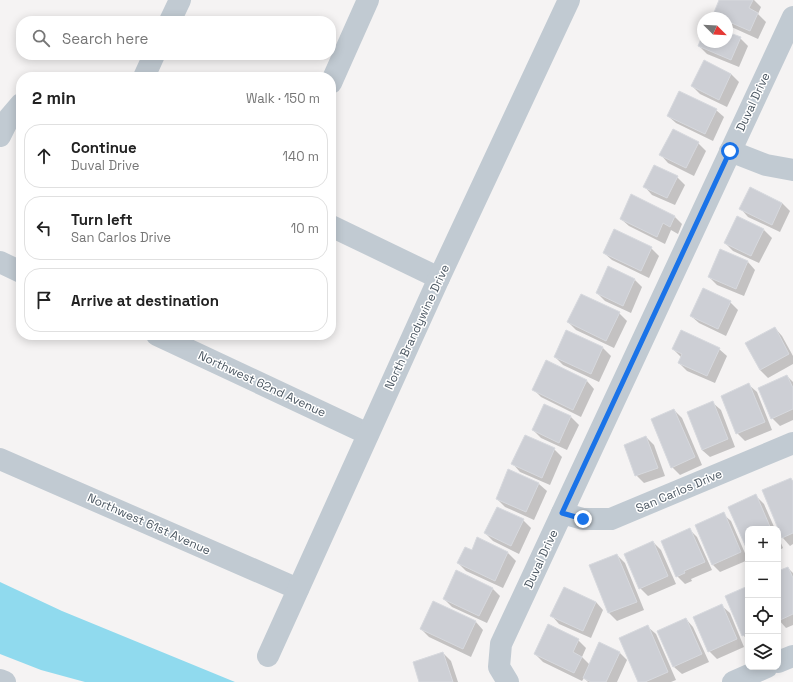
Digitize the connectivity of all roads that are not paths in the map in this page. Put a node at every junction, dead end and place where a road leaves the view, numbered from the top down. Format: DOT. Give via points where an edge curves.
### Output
graph roads {
  1 [pos="180,0"];
  2 [pos="368,0"];
  3 [pos="569,0"];
  4 [pos="172,16"];
  5 [pos="793,17"];
  6 [pos="152,60"];
  7 [pos="146,72"];
  8 [pos="336,72"];
  9 [pos="16,110"];
  10 [pos="0,136"];
  11 [pos="730,151"];
  12 [pos="793,170"];
  13 [pos="336,228"];
  14 [pos="0,262"];
  15 [pos="16,270"];
  16 [pos="439,278"];
  17 [pos="168,340"];
  18 [pos="368,434"];
  19 [pos="793,443"];
  20 [pos="0,460"];
  21 [pos="562,513"];
  22 [pos="298,589"];
  23 [pos="268,656"];
  24 [pos="793,656"];
  25 [pos="781,661"];
  26 [pos="761,670"];
  27 [pos="504,675"];
  28 [pos="0,680"];
  29 [pos="5,682"];
  30 [pos="733,682"];
  1 -- 4 [label="street"];
  2 -- 8 [label="street"];
  3 -- 16 [label="street, North Brandywine Drive"];
  5 -- 11 [label="street, Duval Drive"];
  6 -- 7 [label="street"];
  9 -- 10 [label="street"];
  11 -- 12 [label="street" via="766,165"];
  11 -- 21 [label="street, Duval Drive"];
  13 -- 16 [label="street"];
  14 -- 15 [label="street"];
  16 -- 18 [label="street, North Brandywine Drive"];
  17 -- 18 [label="street, Northwest 62nd Avenue"];
  18 -- 22 [label="street, North Brandywine Drive"];
  19 -- 21 [label="street, San Carlos Drive" via="611,519 583,519"];
  20 -- 22 [label="street, Northwest 61st Avenue"];
  21 -- 27 [label="street, Duval Drive" via="501,644"];
  22 -- 23 [label="street, North Brandywine Drive"];
  24 -- 25 [label="street"];
  26 -- 30 [label="street"];
  28 -- 29 [label="street"];
}
